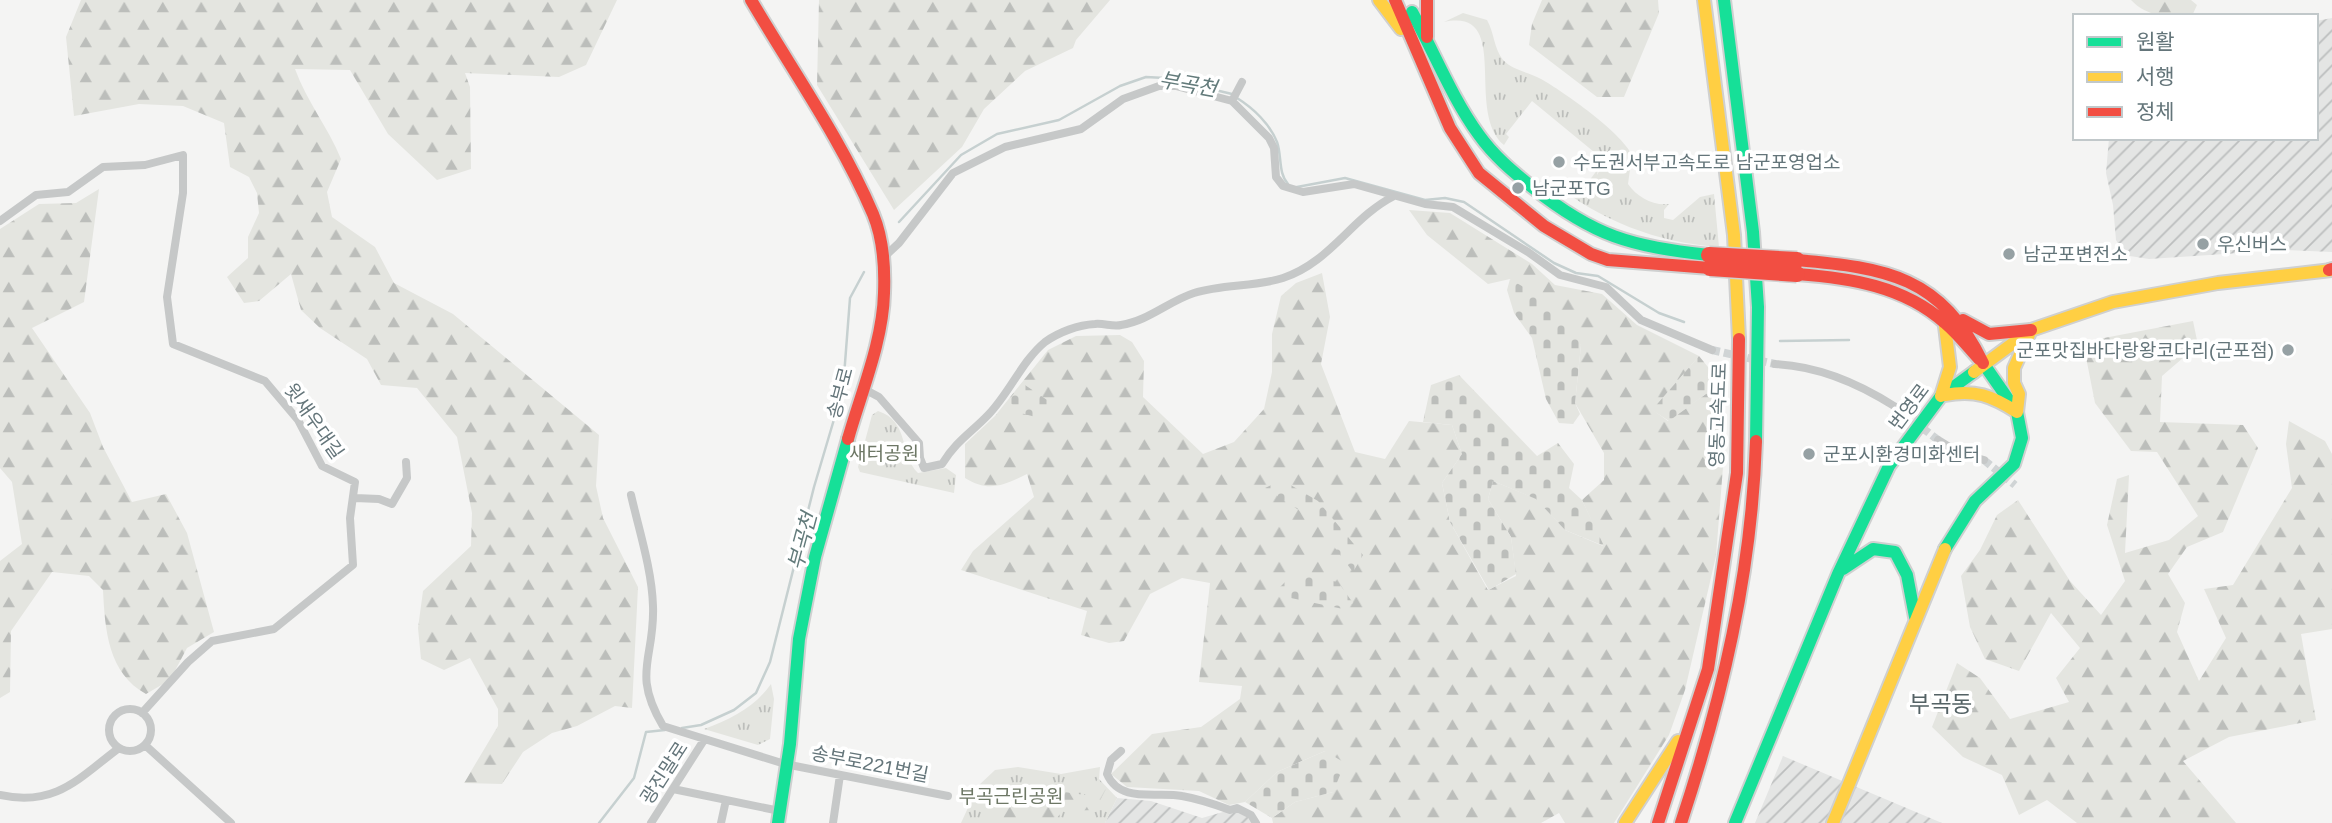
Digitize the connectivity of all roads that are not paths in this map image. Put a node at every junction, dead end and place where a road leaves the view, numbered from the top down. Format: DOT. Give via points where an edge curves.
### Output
graph roads {
  1 [pos="751,0"];
  2 [pos="1379,0"];
  3 [pos="1395,0"];
  4 [pos="1406,0"];
  5 [pos="1427,0"];
  6 [pos="1704,0"];
  7 [pos="1724,0"];
  8 [pos="1422,45"];
  9 [pos="1242,82"];
  10 [pos="1232,102"];
  11 [pos="1394,196"];
  12 [pos="0,221"];
  13 [pos="883,258"];
  14 [pos="1710,262"];
  15 [pos="2331,270"];
  16 [pos="1951,319"];
  17 [pos="2031,330"];
  18 [pos="1712,350"];
  19 [pos="1983,363"];
  20 [pos="1775,364"];
  21 [pos="864,389"];
  22 [pos="1941,396"];
  23 [pos="1894,406"];
  24 [pos="2017,412"];
  25 [pos="1938,440"];
  26 [pos="1984,460"];
  27 [pos="406,461"];
  28 [pos="631,495"];
  29 [pos="355,498"];
  30 [pos="1838,574"];
  31 [pos="1915,618"];
  32 [pos="142,713"];
  33 [pos="1693,715"];
  34 [pos="704,740"];
  35 [pos="113,741"];
  36 [pos="145,745"];
  37 [pos="119,748"];
  38 [pos="1121,751"];
  39 [pos="101,762"];
  40 [pos="786,764"];
  41 [pos="840,775"];
  42 [pos="673,789"];
  43 [pos="0,795"];
  44 [pos="948,796"];
  45 [pos="726,800"];
  46 [pos="779,817"];
  47 [pos="231,823"];
  48 [pos="651,823"];
  49 [pos="721,823"];
  50 [pos="833,823"];
  51 [pos="1256,823"];
  52 [pos="1625,823"];
  53 [pos="1658,823"];
  54 [pos="1681,823"];
  55 [pos="1735,823"];
  56 [pos="1833,823"];
  1 -- 13 [label="main road, 송부로" via="874,216"];
  2 -- 8 [label="main road"];
  3 -- 8 [label="main road"];
  4 -- 8 [label="main road"];
  5 -- 8 [label="main road"];
  6 -- 33 [label="main road, 영동고속도로" via="1734,235 1740,350 1737,473 1727,557 1708,669"];
  7 -- 54 [label="main road, 영동고속도로" via="1753,232 1757,470 1745,576 1726,677 1704,762"];
  8 -- 14 [label="main road" via="1500,162 1570,217 1606,235"];
  8 -- 14 [label="main road" via="1450,128 1479,173 1544,226 1608,260"];
  9 -- 10 [label="street"];
  10 -- 11 [label="street" via="1269,138 1276,177 1283,186 1303,192 1354,184"];
  10 -- 13 [label="street" via="1176,86 1159,86 1123,99 1081,129 1005,147 953,173"];
  11 -- 18 [label="street" via="1453,207 1560,275 1606,287 1641,320"];
  11 -- 21 [label="street" via="1368,211 1321,260 1282,278 1206,290 1172,301 1138,321 1069,329 1044,343 989,414 958,439 942,464 924,468 919,443 879,397"];
  12 -- 29 [label="street, 윗새우대길" via="36,195 68,192 103,167 145,165 183,155 183,193 167,297 173,344 265,381 298,420 322,466 355,482"];
  13 -- 21 [label="main road, 송부로" via="884,296"];
  14 -- 16 [label="main road, bridge" via="1797,267 1854,264 1894,274 1932,292"];
  15 -- 17 [label="main road, 번영로" via="2218,283 2113,302"];
  16 -- 17 [label="main road" via="1989,334"];
  16 -- 19 [label="main road" via="1975,342"];
  16 -- 22 [label="main road" via="1950,367"];
  17 -- 19 [label="main road, 번영로"];
  17 -- 24 [label="main road" via="2014,368"];
  19 -- 22 [label="main road, 번영로"];
  19 -- 24 [label="main road"];
  20 -- 23 [label="street" via="1801,365 1831,375"];
  21 -- 40 [label="main road, 송부로" via="815,557 799,639"];
  22 -- 24 [label="main road" via="1970,389"];
  22 -- 30 [label="main road, 번영로" via="1889,466"];
  24 -- 31 [label="main road" via="2022,438 2014,464 1975,500 1949,540"];
  25 -- 26 [label="street" via="1959,453"];
  27 -- 29 [label="street" via="407,478 392,504"];
  28 -- 34 [label="street, 송부로221번길" via="653,607 645,683 649,702 663,726"];
  29 -- 32 [label="street" via="350,518 353,565 274,629 212,641"];
  30 -- 31 [label="main road" via="1875,548 1895,552 1907,575"];
  30 -- 55 [label="main road, 번영로"];
  31 -- 56 [label="main road"];
  32 -- 35 [label="street" via="125,709 114,717 109,730"];
  32 -- 36 [label="street" via="151,727"];
  33 -- 52 [label="main road"];
  33 -- 53 [label="main road, 영동고속도로"];
  34 -- 40 [label="street, 송부로221번길"];
  34 -- 42 [label="street, 광진말로"];
  35 -- 37 [label="street"];
  35 -- 39 [label="street"];
  36 -- 37 [label="street" via="133,751"];
  36 -- 47 [label="street"];
  37 -- 39 [label="street"];
  38 -- 51 [label="street" via="1111,760 1107,774 1118,788 1237,808"];
  39 -- 43 [label="street" via="58,793 20,800"];
  40 -- 41 [label="street, 송부로221번길"];
  40 -- 46 [label="main road, 송부로"];
  41 -- 44 [label="street, 송부로221번길"];
  41 -- 50 [label="street"];
  42 -- 45 [label="street"];
  42 -- 48 [label="street, 광진말로"];
  45 -- 46 [label="street"];
  45 -- 49 [label="street"];
}
